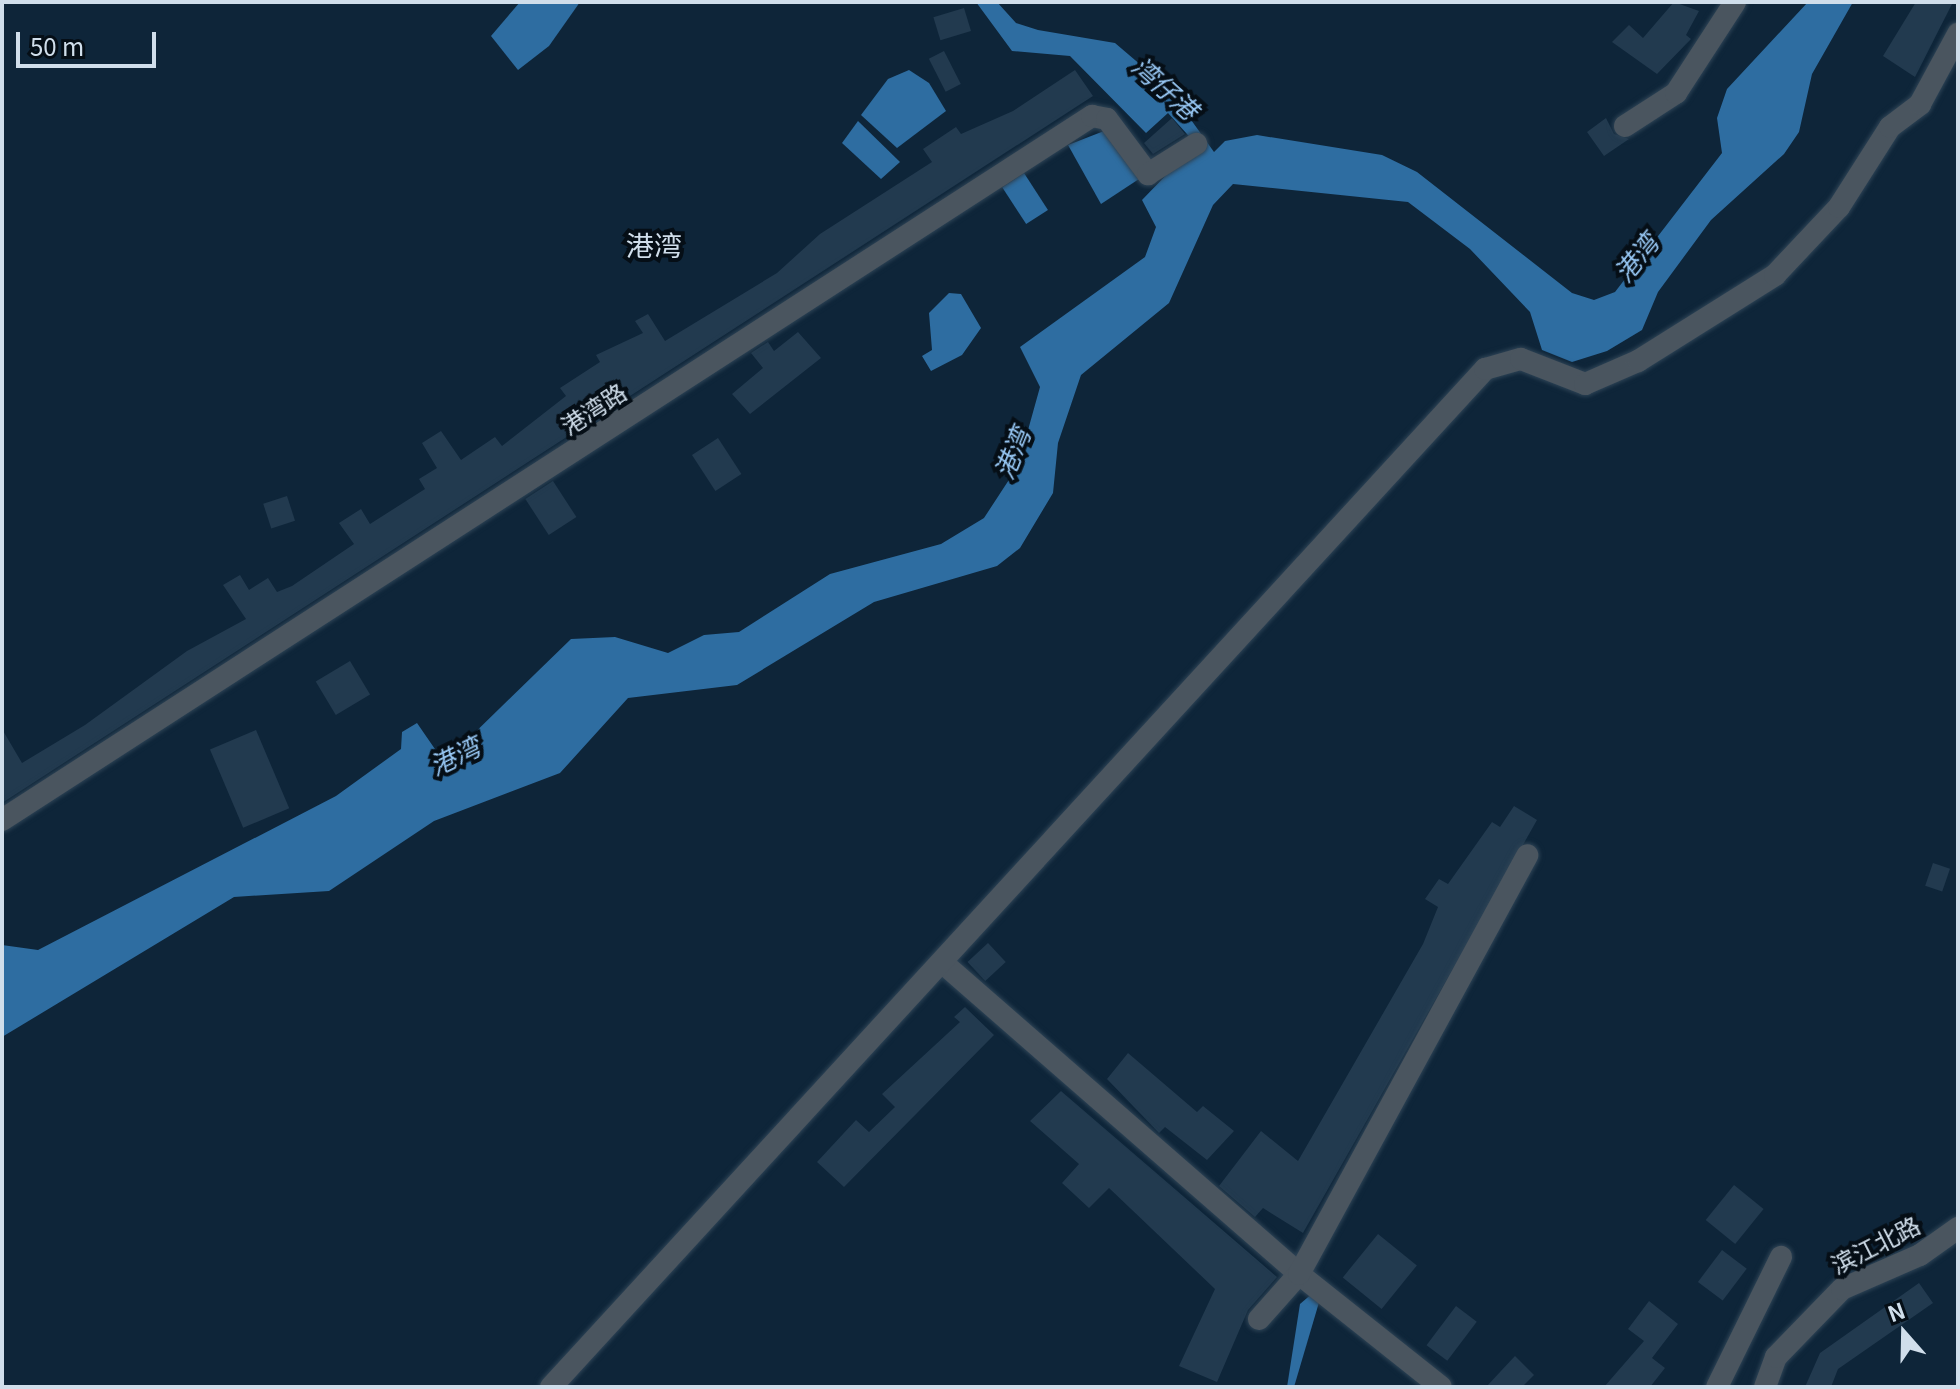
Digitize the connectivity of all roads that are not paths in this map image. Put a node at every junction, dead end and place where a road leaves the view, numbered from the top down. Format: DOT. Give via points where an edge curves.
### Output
graph roads {
  1 [pos="1735,2"];
  2 [pos="1958,34"];
  3 [pos="1625,126"];
  4 [pos="1196,144"];
  5 [pos="2,820"];
  6 [pos="1527,855"];
  7 [pos="944,964"];
  8 [pos="1958,1228"];
  9 [pos="1781,1257"];
  10 [pos="1299,1274"];
  11 [pos="1259,1319"];
  12 [pos="551,1387"];
  13 [pos="1441,1387"];
  14 [pos="1717,1387"];
  15 [pos="1765,1387"];
  1 -- 3 [label="street" via="1676,93"];
  2 -- 7 [label="street" via="1920,104 1890,127 1839,207 1775,275 1638,361 1585,384 1521,359 1485,369"];
  4 -- 5 [label="street, 港湾路" via="1148,174 1107,119 1092,116"];
  6 -- 10 [label="street"];
  7 -- 10 [label="street"];
  7 -- 12 [label="street"];
  8 -- 15 [label="street, 滨江北路" via="1920,1255 1842,1289 1776,1357"];
  9 -- 14 [label="street"];
  10 -- 11 [label="street"];
  10 -- 13 [label="street"];
}
